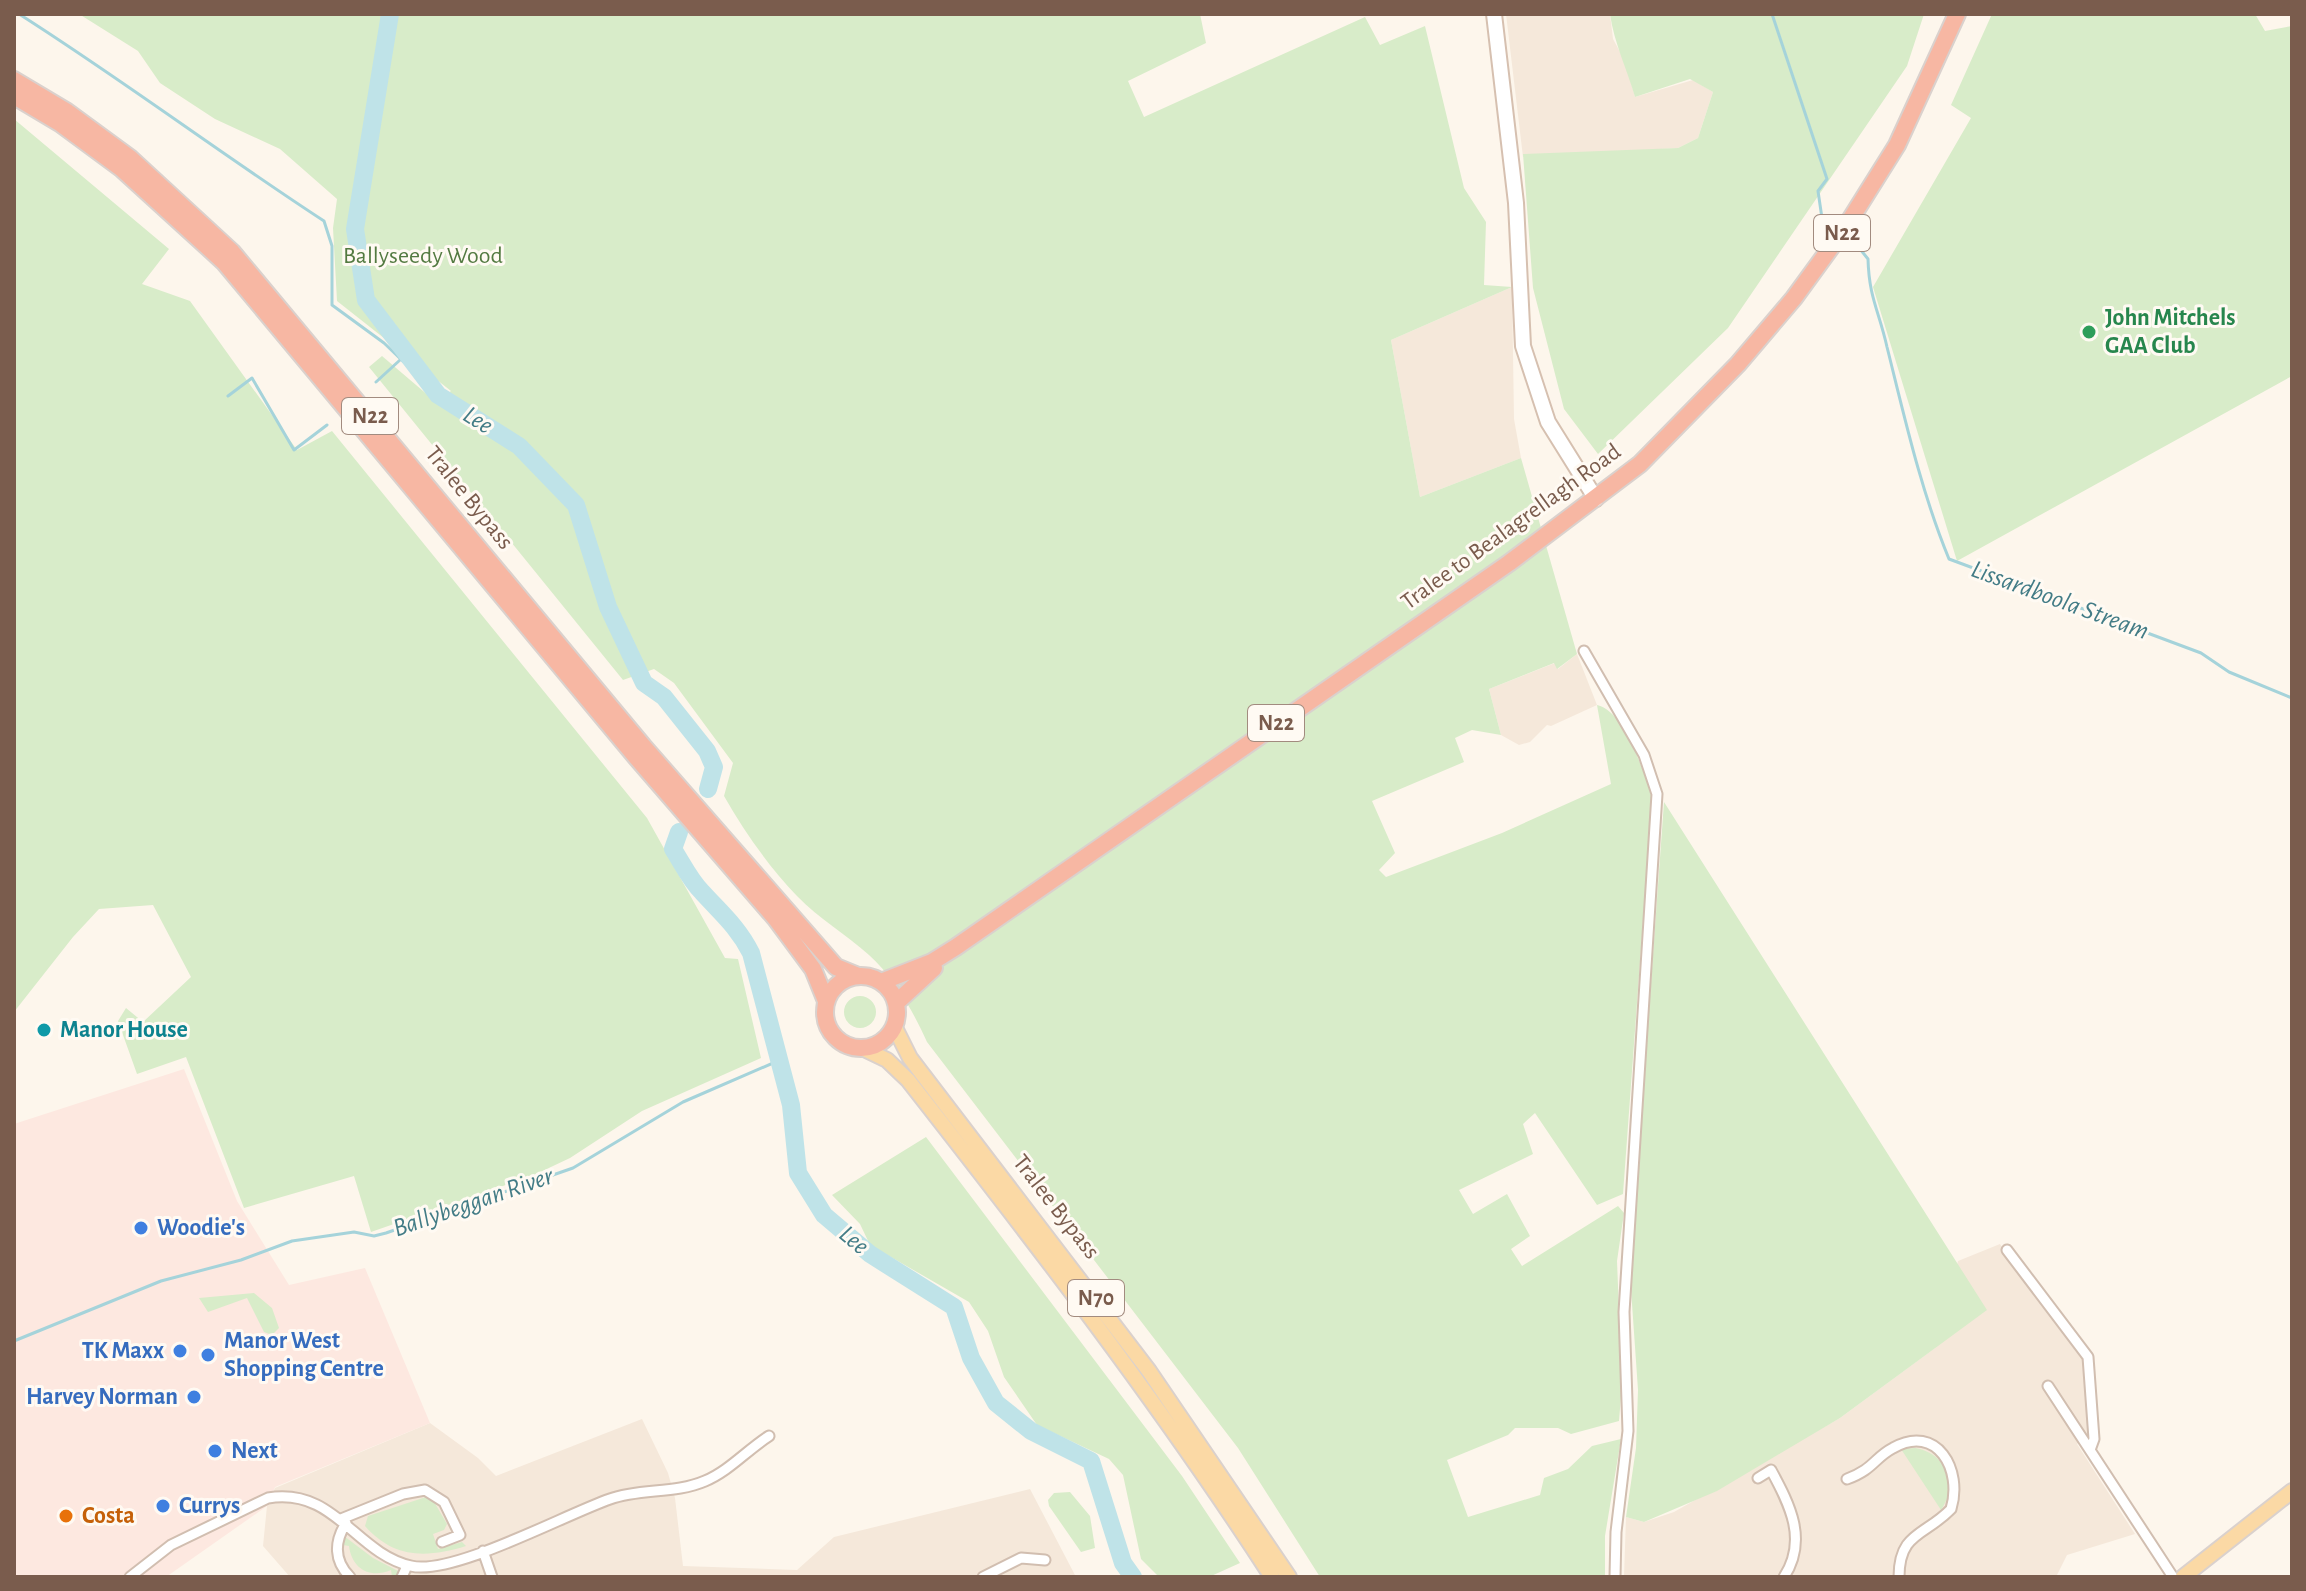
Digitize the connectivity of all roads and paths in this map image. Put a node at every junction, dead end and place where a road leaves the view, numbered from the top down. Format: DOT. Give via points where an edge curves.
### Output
graph roads {
  1 [pos="1494,14"];
  2 [pos="1957,14"];
  3 [pos="14,80"];
  4 [pos="14,96"];
  5 [pos="1596,499"];
  6 [pos="1584,651"];
  7 [pos="682,799"];
  8 [pos="705,824"];
  9 [pos="956,947"];
  10 [pos="858,976"];
  11 [pos="881,982"];
  12 [pos="826,1001"];
  13 [pos="896,1003"];
  14 [pos="894,1026"];
  15 [pos="862,1048"];
  16 [pos="2007,1250"];
  17 [pos="2048,1386"];
  18 [pos="769,1436"];
  19 [pos="2090,1450"];
  20 [pos="1758,1478"];
  21 [pos="1847,1479"];
  22 [pos="2292,1491"];
  23 [pos="343,1521"];
  24 [pos="442,1542"];
  25 [pos="483,1551"];
  26 [pos="1045,1560"];
  27 [pos="407,1566"];
  28 [pos="130,1577"];
  29 [pos="350,1577"];
  30 [pos="402,1577"];
  31 [pos="492,1577"];
  32 [pos="983,1577"];
  33 [pos="1272,1577"];
  34 [pos="1289,1577"];
  35 [pos="1615,1577"];
  36 [pos="1784,1577"];
  37 [pos="1899,1577"];
  38 [pos="2173,1577"];
  39 [pos="2183,1577"];
  1 -- 5 [label="street" via="1516,203 1523,346 1548,422"];
  2 -- 5 [label="highway, Tralee to Bealagrellagh Road / N22" via="1897,145 1794,298 1682,422"];
  3 -- 7 [label="highway, Tralee Bypass / N22" via="130,158 232,252"];
  4 -- 7 [label="highway, Tralee Bypass / N22" via="122,169 224,262"];
  5 -- 9 [label="highway, Tralee to Bealagrellagh Road / N22"];
  6 -- 35 [label="street" via="1644,755 1657,794 1624,1312 1628,1431"];
  7 -- 8 [label="highway, Tralee Bypass / N22"];
  8 -- 10 [label="highway, Tralee Bypass / N22" via="836,967"];
  8 -- 12 [label="highway, Tralee Bypass / N22" via="797,944"];
  9 -- 11 [label="highway, Tralee to Bealagrellagh Road / N22"];
  9 -- 13 [label="highway, Tralee to Bealagrellagh Road / N22"];
  10 -- 11 [label="highway, N22"];
  10 -- 12 [label="highway" via="838,983"];
  11 -- 13 [label="highway"];
  12 -- 15 [label="highway, N22" via="824,1013 833,1035 841,1043"];
  13 -- 14 [label="highway"];
  14 -- 15 [label="highway" via="881,1042"];
  14 -- 34 [label="main road, Tralee Bypass / N70" via="920,1071 1149,1371"];
  15 -- 33 [label="main road, Tralee Bypass / N70" via="887,1060 908,1080 1056,1268 1207,1477"];
  16 -- 19 [label="street" via="2088,1357 2094,1439"];
  17 -- 19 [label="street"];
  18 -- 25 [label="street" via="707,1480 687,1488 614,1497"];
  19 -- 38 [label="street"];
  20 -- 36 [label="street" via="1771,1470 1796,1527 1794,1558"];
  21 -- 37 [label="street" via="1869,1470 1890,1449 1910,1442 1933,1447 1952,1466 1956,1481 1951,1509 1899,1553"];
  22 -- 39 [label="main road"];
  23 -- 24 [label="street" via="403,1494 425,1490 444,1502 460,1535"];
  23 -- 27 [label="street"];
  23 -- 28 [label="street" via="300,1496 268,1498 171,1545"];
  23 -- 29 [label="street" via="336,1549"];
  25 -- 27 [label="street" via="447,1566"];
  25 -- 31 [label="street"];
  26 -- 32 [label="street" via="1021,1558"];
  27 -- 30 [label="street"];
}
